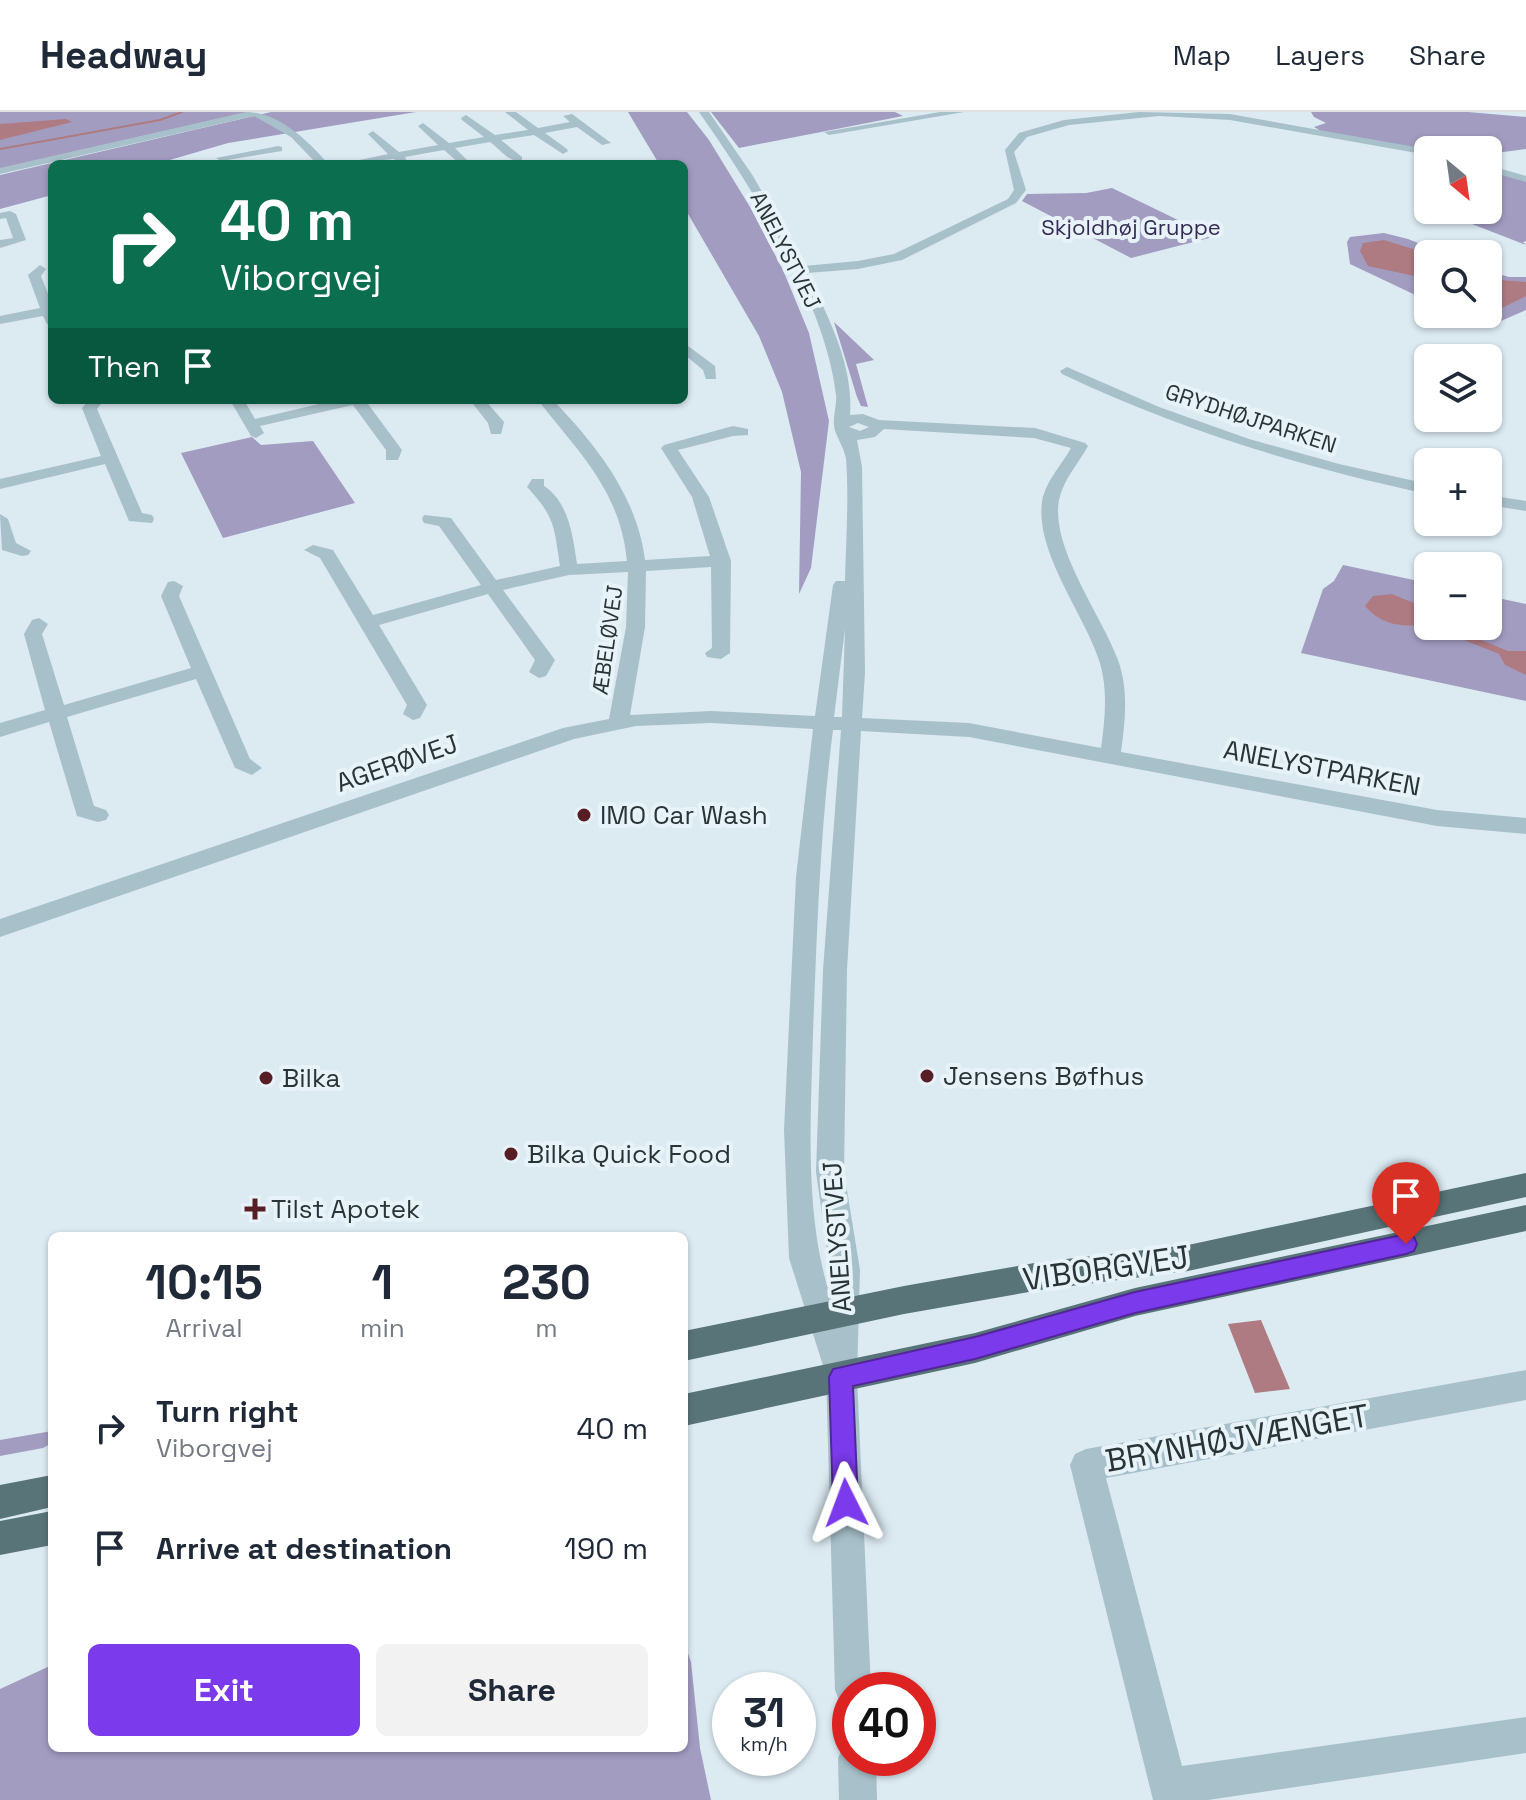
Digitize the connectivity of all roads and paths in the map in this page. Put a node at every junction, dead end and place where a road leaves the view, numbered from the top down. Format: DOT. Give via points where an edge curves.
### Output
graph roads {
  1 [pos="257,112"];
  2 [pos="563,112"];
  3 [pos="704,112"];
  4 [pos="959,112"];
  5 [pos="504,113"];
  6 [pos="1158,113"];
  7 [pos="1030,120"];
  8 [pos="453,121"];
  9 [pos="579,124"];
  10 [pos="421,126"];
  11 [pos="1043,127"];
  12 [pos="537,131"];
  13 [pos="829,132"];
  14 [pos="360,136"];
  15 [pos="492,139"];
  16 [pos="606,143"];
  17 [pos="447,147"];
  18 [pos="278,149"];
  19 [pos="1414,150"];
  20 [pos="563,151"];
  21 [pos="252,153"];
  22 [pos="332,153"];
  23 [pos="221,158"];
  24 [pos="515,159"];
  25 [pos="258,160"];
  26 [pos="319,160"];
  27 [pos="340,160"];
  28 [pos="401,160"];
  29 [pos="462,160"];
  30 [pos="0,171"];
  31 [pos="1502,172"];
  32 [pos="1526,179"];
  33 [pos="4,217"];
  34 [pos="0,244"];
  35 [pos="40,269"];
  36 [pos="799,270"];
  37 [pos="48,311"];
  38 [pos="48,316"];
  39 [pos="0,320"];
  40 [pos="688,350"];
  41 [pos="1067,371"];
  42 [pos="711,376"];
  43 [pos="845,398"];
  44 [pos="93,404"];
  45 [pos="239,404"];
  46 [pos="342,404"];
  47 [pos="359,404"];
  48 [pos="480,404"];
  49 [pos="549,404"];
  50 [pos="845,427"];
  51 [pos="872,427"];
  52 [pos="496,431"];
  53 [pos="743,432"];
  54 [pos="392,457"];
  55 [pos="854,457"];
  56 [pos="111,458"];
  57 [pos="538,482"];
  58 [pos="0,484"];
  59 [pos="1414,485"];
  60 [pos="1502,502"];
  61 [pos="1526,506"];
  62 [pos="0,519"];
  63 [pos="146,519"];
  64 [pos="430,519"];
  65 [pos="313,550"];
  66 [pos="22,551"];
  67 [pos="722,561"];
  68 [pos="638,565"];
  69 [pos="569,570"];
  70 [pos="174,586"];
  71 [pos="492,586"];
  72 [pos="369,622"];
  73 [pos="39,624"];
  74 [pos="714,653"];
  75 [pos="202,671"];
  76 [pos="539,672"];
  77 [pos="56,714"];
  78 [pos="413,714"];
  79 [pos="838,722"];
  80 [pos="619,723"];
  81 [pos="0,730"];
  82 [pos="1110,755"];
  83 [pos="252,768"];
  84 [pos="98,815"];
  85 [pos="1526,826"];
  86 [pos="0,928"];
  87 [pos="1526,1185"];
  88 [pos="1526,1218"];
  89 [pos="832,1315"];
  90 [pos="688,1345"];
  91 [pos="841,1377"];
  92 [pos="1526,1385"];
  93 [pos="688,1409"];
  94 [pos="48,1492"];
  95 [pos="0,1502"];
  96 [pos="48,1529"];
  97 [pos="0,1538"];
  98 [pos="852,1672"];
  99 [pos="1526,1735"];
  100 [pos="857,1776"];
  101 [pos="1170,1793"];
  102 [pos="858,1800"];
  1 -- 26 [label="street" via="295,135"];
  1 -- 30 [label="street"];
  2 -- 9 [label="street"];
  3 -- 36 [label="street, ANELYSTVEJ"];
  4 -- 13 [label="street"];
  5 -- 12 [label="street"];
  6 -- 11 [label="street"];
  6 -- 19 [label="street" via="1215,115"];
  7 -- 11 [label="street"];
  8 -- 15 [label="street" via="469,118"];
  9 -- 12 [label="street"];
  9 -- 16 [label="street"];
  10 -- 17 [label="street"];
  11 -- 36 [label="street" via="1023,135 1009,152 1020,190 1012,201 898,257"];
  12 -- 15 [label="street"];
  12 -- 20 [label="street"];
  14 -- 28 [label="street" via="376,133"];
  15 -- 17 [label="street"];
  15 -- 24 [label="street"];
  17 -- 28 [label="street"];
  17 -- 29 [label="street"];
  18 -- 21 [label="street"];
  21 -- 23 [label="street"];
  21 -- 25 [label="street"];
  22 -- 27 [label="street"];
  31 -- 32 [label="street"];
  33 -- 34 [label="street" via="20,240"];
  35 -- 37 [label="street" via="34,275"];
  36 -- 43 [label="street, ANELYSTVEJ" via="823,324"];
  38 -- 39 [label="street"];
  40 -- 42 [label="street"];
  41 -- 59 [label="street, GRYDHØJPARKEN" via="1147,408 1242,442"];
  43 -- 50 [label="street, ANELYSTVEJ"];
  43 -- 51 [label="street"];
  44 -- 56 [label="street" via="89,408"];
  45 -- 46 [label="street" via="254,429"];
  47 -- 54 [label="street" via="394,450"];
  48 -- 52 [label="street" via="496,422"];
  49 -- 68 [label="street, ÆBELØVEJ" via="611,481 625,511"];
  50 -- 51 [label="street"];
  50 -- 55 [label="street, ANELYSTVEJ"];
  51 -- 55 [label="street"];
  51 -- 82 [label="street" via="1035,433 1080,446 1067,463 1050,506 1055,538 1114,680"];
  53 -- 67 [label="street" via="669,448 697,490"];
  55 -- 79 [label="street, ANELYSTVEJ" via="855,673"];
  56 -- 58 [label="street"];
  56 -- 63 [label="street" via="135,517"];
  57 -- 69 [label="street" via="535,487 545,491 556,512"];
  60 -- 61 [label="street"];
  62 -- 66 [label="street" via="8,546"];
  64 -- 71 [label="street" via="445,522"];
  65 -- 72 [label="street" via="327,554"];
  67 -- 68 [label="street"];
  67 -- 74 [label="street" via="721,653"];
  68 -- 69 [label="street"];
  68 -- 80 [label="street, ÆBELØVEJ" via="637,614"];
  69 -- 71 [label="street"];
  70 -- 75 [label="street" via="170,596"];
  71 -- 72 [label="street"];
  71 -- 76 [label="street" via="545,660"];
  72 -- 78 [label="street" via="417,705"];
  73 -- 77 [label="street" via="33,634"];
  75 -- 77 [label="street"];
  75 -- 83 [label="street" via="242,763"];
  77 -- 81 [label="street"];
  77 -- 84 [label="street" via="85,811"];
  79 -- 80 [label="street, AGERØVEJ" via="711,717"];
  79 -- 82 [label="street, ANELYSTPARKEN" via="1000,734"];
  79 -- 89 [label="street, ANELYSTVEJ" via="830,1172 845,1270"];
  79 -- 89 [label="street, ANELYSTVEJ" via="804,931 797,1130 804,1258"];
  80 -- 86 [label="street, AGERØVEJ" via="570,733"];
  82 -- 85 [label="street, ANELYSTPARKEN" via="1437,818"];
  87 -- 89 [label="main road, VIBORGVEJ" via="1188,1258 1040,1276"];
  88 -- 91 [label="main road, VIBORGVEJ" via="1135,1302 975,1348"];
  89 -- 90 [label="main road, VIBORGVEJ"];
  89 -- 91 [label="street, ANELYSTVEJ"];
  91 -- 93 [label="main road, VIBORGVEJ"];
  91 -- 98 [label="street, ANELYSTVEJ"];
  92 -- 101 [label="street, BRYNHØJVÆNGET" via="1086,1465"];
  94 -- 95 [label="main road"];
  96 -- 97 [label="main road"];
  99 -- 101 [label="street, BRYNHØJVÆNGET"];
  100 -- 102 [label="street"];
}
